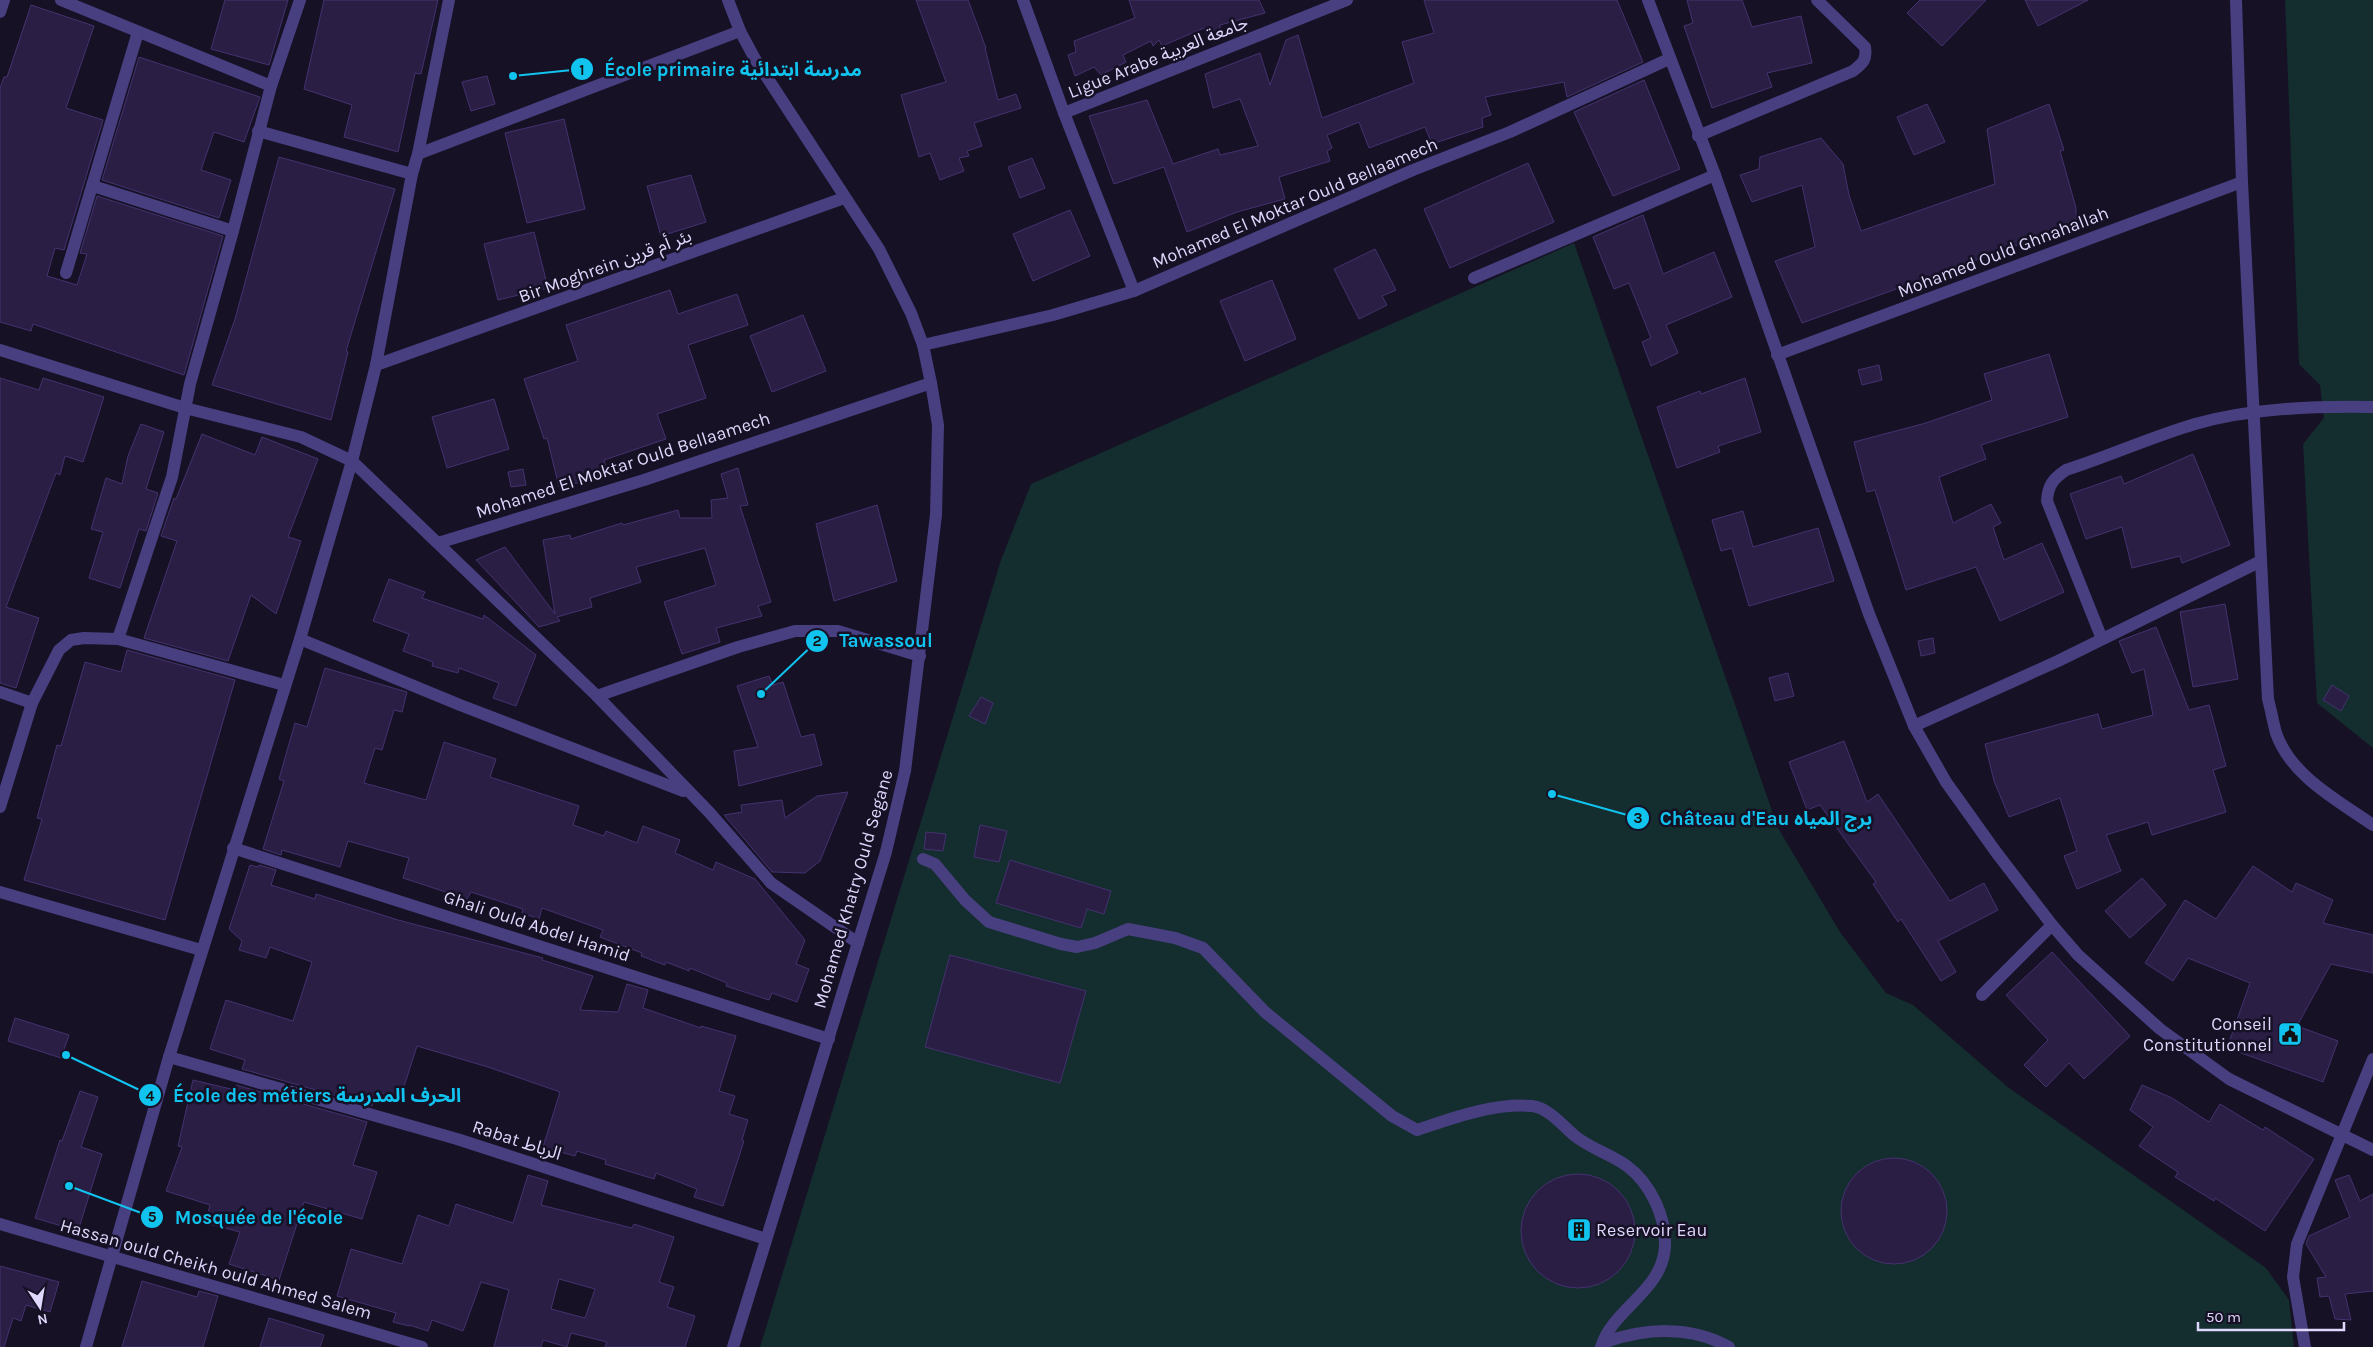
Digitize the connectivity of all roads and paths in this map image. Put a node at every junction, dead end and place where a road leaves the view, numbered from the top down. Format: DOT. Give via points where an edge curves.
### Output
graph roads {
  1 [pos="4,0"];
  2 [pos="61,0"];
  3 [pos="300,0"];
  4 [pos="450,0"];
  5 [pos="728,0"];
  6 [pos="1023,0"];
  7 [pos="1347,0"];
  8 [pos="1648,0"];
  9 [pos="1817,0"];
  10 [pos="2236,0"];
  11 [pos="0,12"];
  12 [pos="740,31"];
  13 [pos="138,32"];
  14 [pos="1669,59"];
  15 [pos="271,86"];
  16 [pos="1064,113"];
  17 [pos="258,130"];
  18 [pos="1698,136"];
  19 [pos="418,154"];
  20 [pos="412,174"];
  21 [pos="1715,175"];
  22 [pos="2242,182"];
  23 [pos="93,186"];
  24 [pos="844,198"];
  25 [pos="234,231"];
  26 [pos="66,273"];
  27 [pos="1474,278"];
  28 [pos="1134,291"];
  29 [pos="923,345"];
  30 [pos="0,350"];
  31 [pos="1777,355"];
  32 [pos="376,365"];
  33 [pos="932,383"];
  34 [pos="2373,407"];
  35 [pos="186,408"];
  36 [pos="2254,412"];
  37 [pos="352,461"];
  38 [pos="438,542"];
  39 [pos="2261,561"];
  40 [pos="118,639"];
  41 [pos="300,639"];
  42 [pos="2102,639"];
  43 [pos="920,656"];
  44 [pos="284,685"];
  45 [pos="0,692"];
  46 [pos="597,696"];
  47 [pos="32,703"];
  48 [pos="1914,726"];
  49 [pos="687,792"];
  50 [pos="0,807"];
  51 [pos="2373,824"];
  52 [pos="233,848"];
  53 [pos="923,859"];
  54 [pos="0,892"];
  55 [pos="2052,925"];
  56 [pos="858,943"];
  57 [pos="201,950"];
  58 [pos="1982,995"];
  59 [pos="829,1039"];
  60 [pos="169,1057"];
  61 [pos="2373,1060"];
  62 [pos="2341,1136"];
  63 [pos="2373,1150"];
  64 [pos="0,1224"];
  65 [pos="766,1239"];
  66 [pos="113,1257"];
  67 [pos="1602,1345"];
  68 [pos="86,1347"];
  69 [pos="422,1347"];
  70 [pos="733,1347"];
  71 [pos="1729,1347"];
  72 [pos="2304,1347"];
  1 -- 11 [label="street"];
  2 -- 13 [label="street"];
  3 -- 15 [label="street"];
  4 -- 19 [label="street"];
  5 -- 12 [label="street, Mohamed Khatry Ould Segane"];
  6 -- 16 [label="street"];
  7 -- 16 [label="street, Ligue Arabe جامعة العربية"];
  8 -- 14 [label="street"];
  9 -- 18 [label="street" via="1865,47 1864,62 1853,71"];
  10 -- 22 [label="street"];
  12 -- 19 [label="street"];
  12 -- 24 [label="street, Mohamed Khatry Ould Segane" via="754,59"];
  13 -- 15 [label="street"];
  13 -- 23 [label="street"];
  14 -- 18 [label="street"];
  14 -- 28 [label="street, Mohamed El Moktar Ould Bellaamech" via="1510,132 1413,170"];
  15 -- 17 [label="street"];
  16 -- 28 [label="street"];
  17 -- 20 [label="street"];
  17 -- 25 [label="street"];
  18 -- 21 [label="street"];
  19 -- 20 [label="street"];
  20 -- 32 [label="street"];
  21 -- 27 [label="street"];
  21 -- 31 [label="street"];
  22 -- 31 [label="street, Mohamed Ould Ghnahallah"];
  22 -- 36 [label="street"];
  23 -- 25 [label="street"];
  23 -- 26 [label="street"];
  24 -- 29 [label="street, Mohamed Khatry Ould Segane" via="879,249"];
  24 -- 32 [label="street, Bir Moghrein بئر أم قرين"];
  25 -- 35 [label="street"];
  28 -- 29 [label="street, Mohamed El Moktar Ould Bellaamech" via="1053,315"];
  29 -- 33 [label="street, Mohamed Khatry Ould Segane"];
  30 -- 35 [label="street"];
  31 -- 48 [label="street" via="1869,614"];
  32 -- 37 [label="street"];
  33 -- 38 [label="street, Mohamed El Moktar Ould Bellaamech" via="644,480"];
  33 -- 43 [label="street, Mohamed Khatry Ould Segane" via="938,425 936,506"];
  34 -- 36 [label="street"];
  35 -- 37 [label="street" via="301,437"];
  35 -- 40 [label="street" via="172,477"];
  36 -- 39 [label="street"];
  36 -- 42 [label="street" via="2170,432 2109,457 2066,470 2053,479 2047,502"];
  37 -- 38 [label="street"];
  37 -- 41 [label="street"];
  38 -- 46 [label="street"];
  39 -- 42 [label="street"];
  39 -- 51 [label="street" via="2268,699 2276,733 2285,752 2314,784"];
  40 -- 44 [label="street"];
  40 -- 47 [label="street" via="71,640 59,650"];
  41 -- 44 [label="street"];
  41 -- 49 [label="street" via="556,743"];
  42 -- 48 [label="street"];
  43 -- 46 [label="street" via="838,631 795,632 738,647"];
  43 -- 56 [label="street, Mohamed Khatry Ould Segane" via="905,771 886,852"];
  44 -- 52 [label="street"];
  45 -- 47 [label="street"];
  46 -- 49 [label="street"];
  47 -- 50 [label="street"];
  48 -- 55 [label="street" via="1946,782"];
  49 -- 56 [label="street" via="709,812 771,883"];
  52 -- 57 [label="street"];
  52 -- 59 [label="street, Ghali Ould Abdel Hamid"];
  53 -- 67 [label="street" via="935,864 965,900 998,925 1077,946 1095,943 1128,929 1176,938 1203,948 1265,1012 1392,1116 1417,1130 1495,1107 1534,1106 1562,1122 1591,1147 1627,1166 1641,1180 1658,1209 1665,1247 1651,1284 1611,1326"];
  54 -- 57 [label="street"];
  55 -- 58 [label="street"];
  55 -- 62 [label="street" via="2078,955 2160,1029 2229,1079"];
  56 -- 59 [label="street, Mohamed Khatry Ould Segane"];
  57 -- 60 [label="street"];
  59 -- 65 [label="street, Mohamed Khatry Ould Segane"];
  60 -- 65 [label="street, Rabat الرباط" via="456,1139"];
  60 -- 66 [label="street"];
  61 -- 62 [label="street"];
  62 -- 63 [label="street"];
  62 -- 72 [label="street" via="2296,1244 2294,1286"];
  64 -- 66 [label="street, Hassan ould Cheikh ould Ahmed Salem"];
  65 -- 70 [label="street, Mohamed Khatry Ould Segane"];
  66 -- 68 [label="street"];
  66 -- 69 [label="street, Hassan ould Cheikh ould Ahmed Salem"];
  67 -- 71 [label="street" via="1630,1334 1671,1331 1710,1337"];
}
